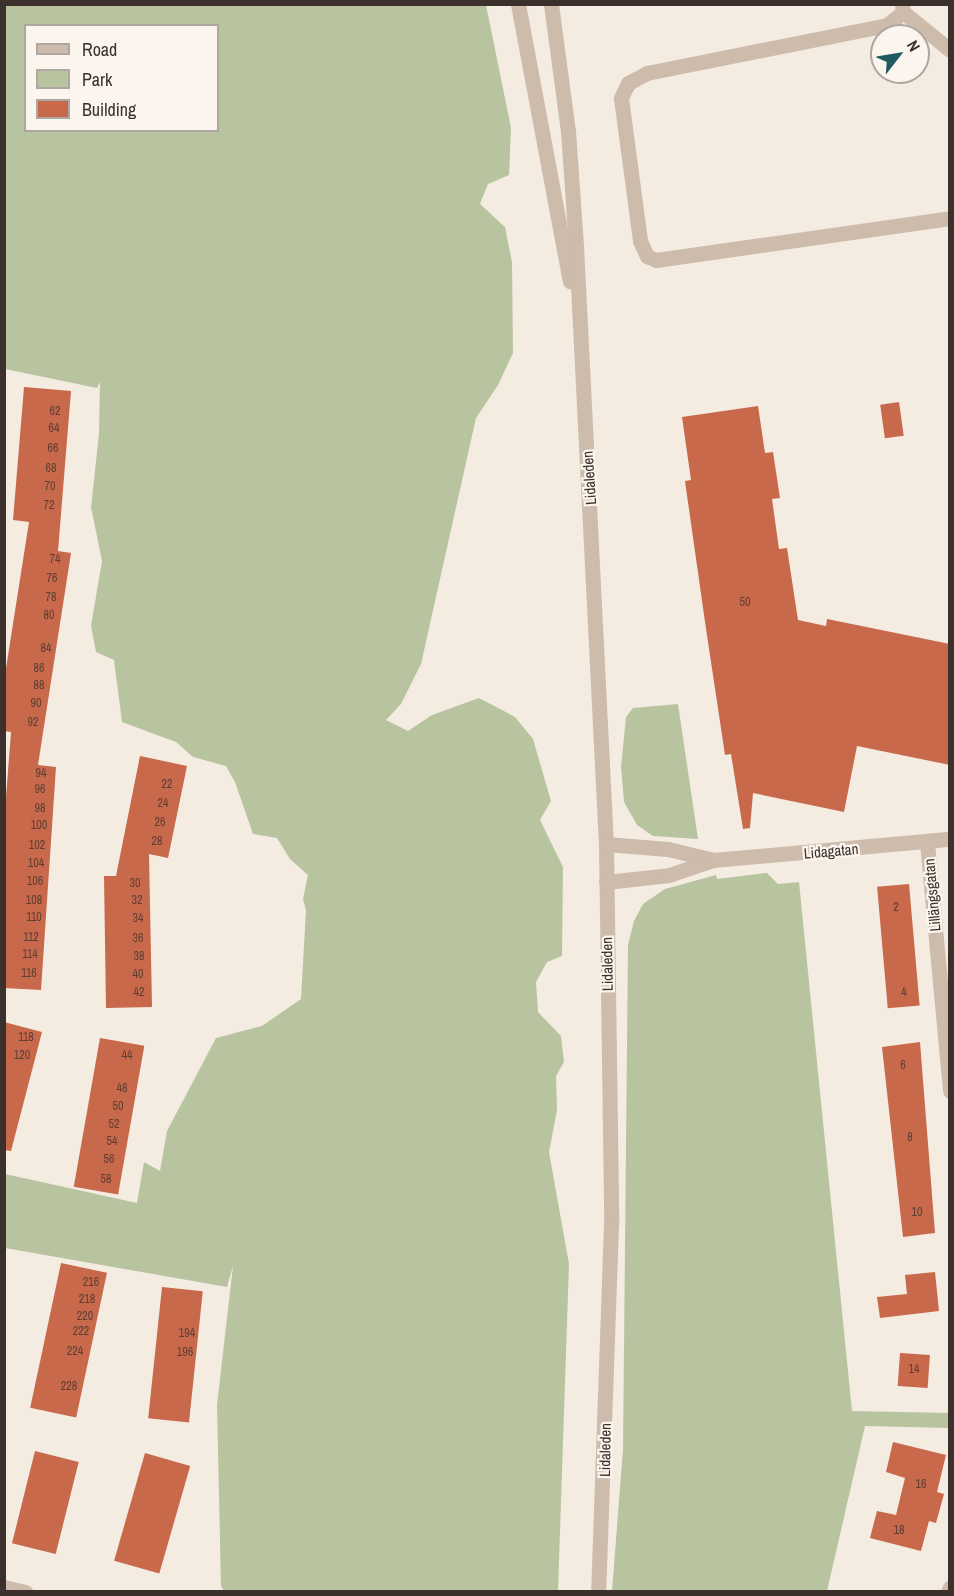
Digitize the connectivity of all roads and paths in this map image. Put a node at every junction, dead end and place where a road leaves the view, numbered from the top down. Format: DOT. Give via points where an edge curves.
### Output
graph roads {
  1 [pos="518,4"];
  2 [pos="551,4"];
  3 [pos="903,8"];
  4 [pos="950,50"];
  5 [pos="950,218"];
  6 [pos="580,337"];
  7 [pos="950,839"];
  8 [pos="927,842"];
  9 [pos="606,844"];
  10 [pos="713,860"];
  11 [pos="606,882"];
  12 [pos="950,1091"];
  13 [pos="4,1587"];
  14 [pos="950,1587"];
  15 [pos="25,1592"];
  16 [pos="598,1592"];
  17 [pos="948,1592"];
  1 -- 6 [label="street, Lidaleden"];
  2 -- 6 [label="street, Lidaleden" via="568,131"];
  3 -- 4 [label="street"];
  3 -- 5 [label="street" via="887,25 647,73 628,83 621,98 639,241 647,256 656,260"];
  6 -- 9 [label="street, Lidaleden"];
  7 -- 8 [label="street, Lidagatan"];
  8 -- 10 [label="street, Lidagatan"];
  8 -- 12 [label="street, Lillängsgatan"];
  9 -- 10 [label="street, Lidagatan" via="668,849"];
  9 -- 11 [label="street, Lidaleden"];
  10 -- 11 [label="street, Lidagatan" via="669,875"];
  11 -- 16 [label="street, Lidaleden" via="611,1224"];
  13 -- 15 [label="street"];
  14 -- 17 [label="street"];
}
